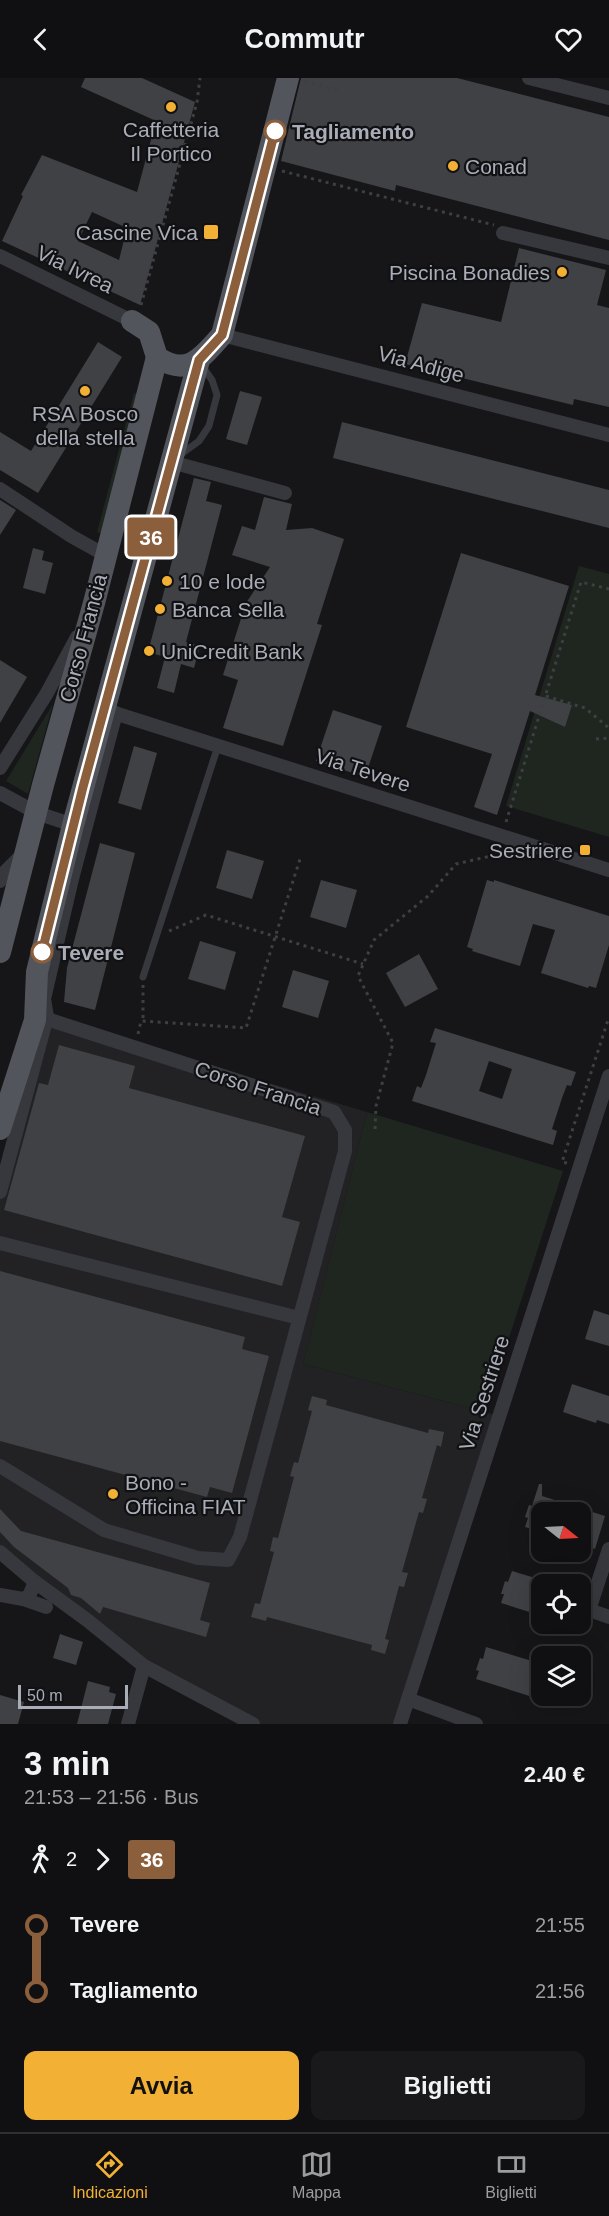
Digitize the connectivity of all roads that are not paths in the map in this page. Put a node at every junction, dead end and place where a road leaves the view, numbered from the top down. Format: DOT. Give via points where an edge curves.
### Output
graph roads {
  1 [pos="529,78"];
  2 [pos="296,79"];
  3 [pos="609,98"];
  4 [pos="500,229"];
  5 [pos="0,255"];
  6 [pos="609,258"];
  7 [pos="132,321"];
  8 [pos="222,335"];
  9 [pos="157,357"];
  10 [pos="199,360"];
  11 [pos="609,435"];
  12 [pos="171,462"];
  13 [pos="0,489"];
  14 [pos="285,493"];
  15 [pos="105,555"];
  16 [pos="57,696"];
  17 [pos="110,712"];
  18 [pos="218,746"];
  19 [pos="0,768"];
  20 [pos="0,793"];
  21 [pos="37,813"];
  22 [pos="73,825"];
  23 [pos="28,849"];
  24 [pos="609,870"];
  25 [pos="0,881"];
  26 [pos="0,952"];
  27 [pos="143,977"];
  28 [pos="47,1019"];
  29 [pos="609,1076"];
  30 [pos="0,1129"];
  31 [pos="0,1192"];
  32 [pos="0,1243"];
  33 [pos="299,1318"];
  34 [pos="0,1466"];
  35 [pos="609,1549"];
  36 [pos="0,1552"];
  37 [pos="35,1582"];
  38 [pos="0,1594"];
  39 [pos="23,1599"];
  40 [pos="46,1607"];
  41 [pos="609,1617"];
  42 [pos="144,1666"];
  43 [pos="408,1700"];
  44 [pos="128,1724"];
  45 [pos="254,1724"];
  46 [pos="400,1724"];
  47 [pos="476,1724"];
  1 -- 3 [label="street"];
  2 -- 8 [label="main road" via="266,167"];
  4 -- 6 [label="street"];
  5 -- 7 [label="street, Via Ivrea"];
  7 -- 9 [label="main road" via="149,332"];
  8 -- 10 [label="main road"];
  8 -- 11 [label="street, Via Adige"];
  9 -- 10 [label="main road" via="176,367"];
  9 -- 15 [label="main road, Corso Francia"];
  10 -- 12 [label="main road, Corso Francia"];
  12 -- 14 [label="street"];
  12 -- 17 [label="main road, Corso Francia"];
  13 -- 15 [label="street"];
  15 -- 16 [label="main road, Corso Francia" via="94,603"];
  16 -- 19 [label="street"];
  16 -- 21 [label="main road, Corso Francia"];
  17 -- 18 [label="street, Via Tevere"];
  17 -- 22 [label="main road, Corso Francia"];
  17 -- 28 [label="street, Corso Francia" via="44,999"];
  18 -- 24 [label="street, Via Tevere"];
  18 -- 27 [label="lane"];
  20 -- 21 [label="street"];
  21 -- 22 [label="street"];
  21 -- 23 [label="main road, Corso Francia"];
  22 -- 30 [label="main road, Corso Francia" via="37,972 35,1020"];
  23 -- 25 [label="street, Corso Francia"];
  23 -- 26 [label="main road, Corso Francia"];
  28 -- 31 [label="street, Corso Francia"];
  28 -- 33 [label="street, Corso Francia" via="334,1112 345,1130 345,1151"];
  29 -- 43 [label="street, Via Sestriere"];
  32 -- 33 [label="street"];
  33 -- 34 [label="street, Corso Francia" via="240,1537 228,1560 198,1558 104,1530"];
  35 -- 41 [label="street" via="589,1610"];
  36 -- 37 [label="street"];
  37 -- 39 [label="street" via="29,1596"];
  37 -- 42 [label="street"];
  38 -- 39 [label="street"];
  39 -- 40 [label="street"];
  42 -- 44 [label="street"];
  42 -- 45 [label="street"];
  43 -- 46 [label="street, Via Sestriere"];
  43 -- 47 [label="street"];
}
